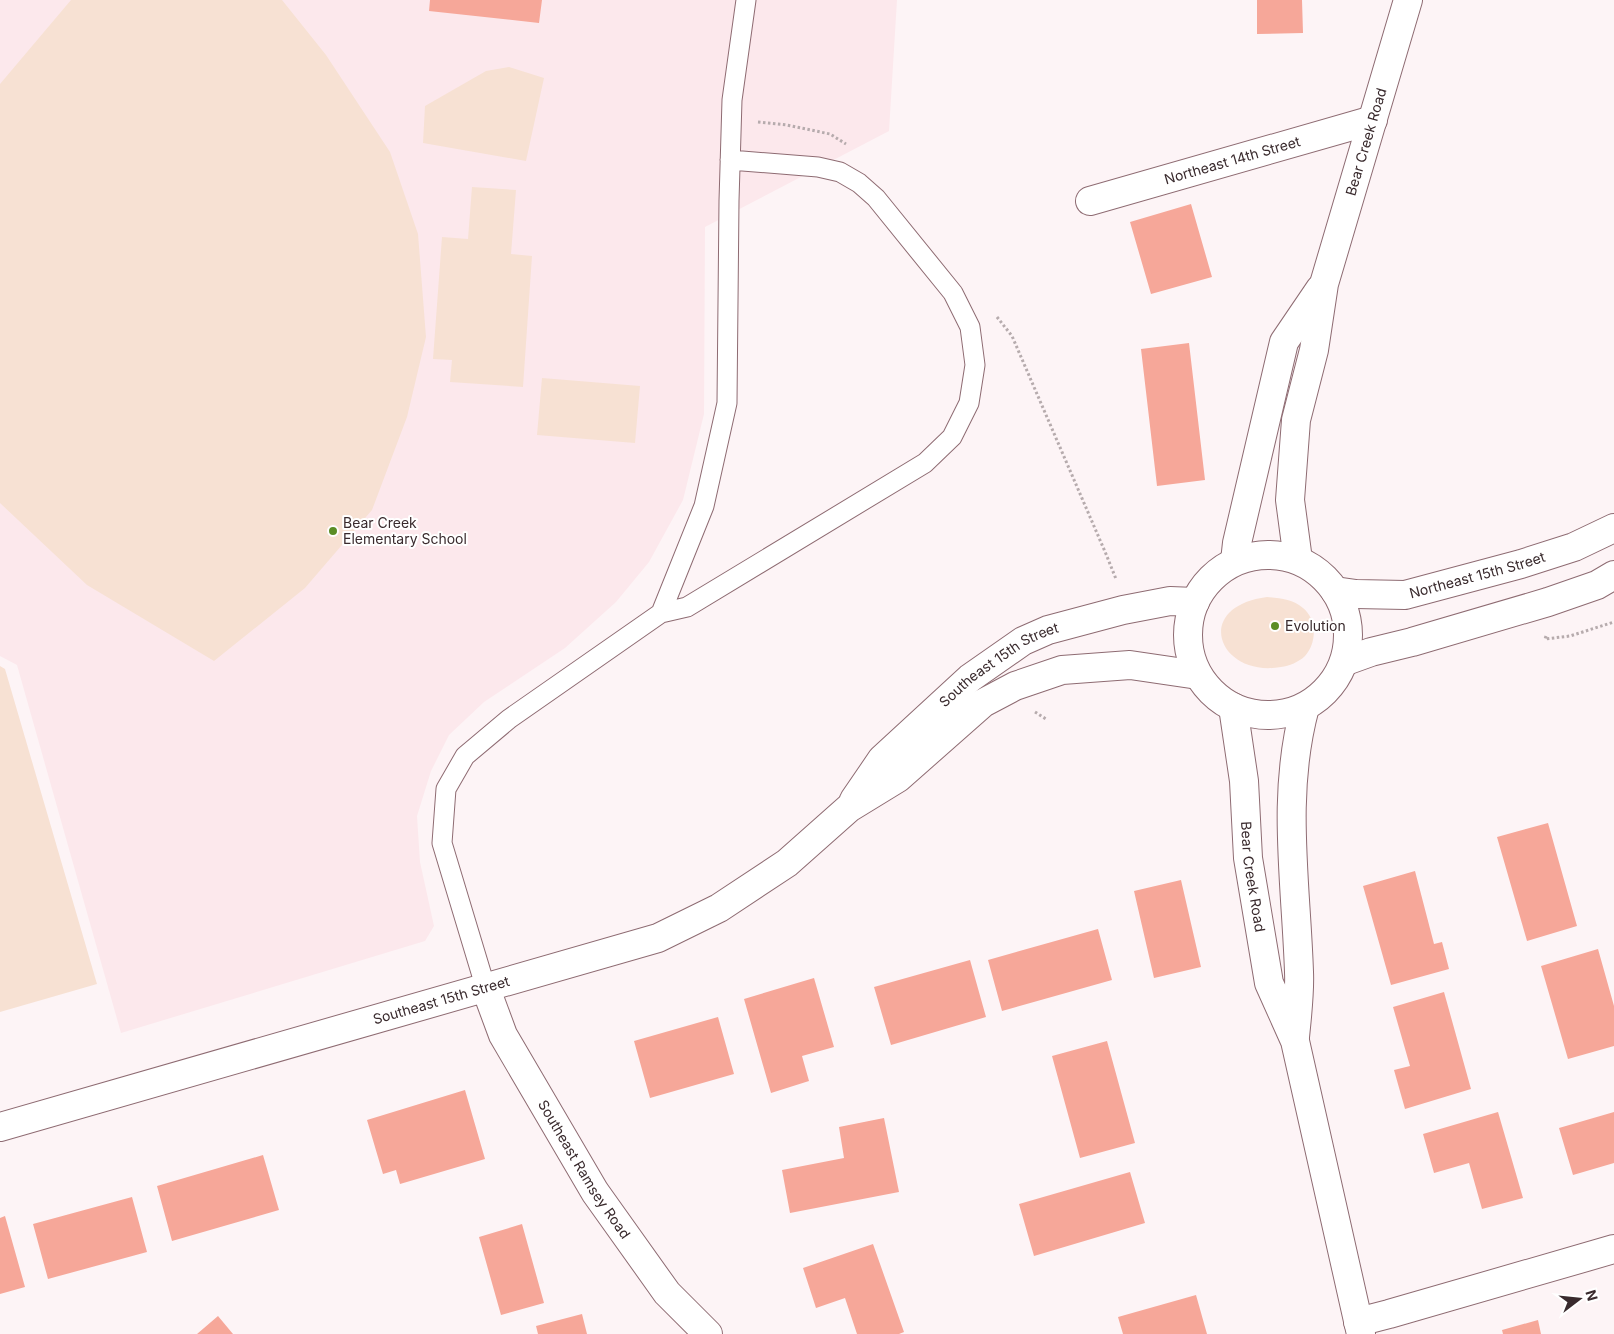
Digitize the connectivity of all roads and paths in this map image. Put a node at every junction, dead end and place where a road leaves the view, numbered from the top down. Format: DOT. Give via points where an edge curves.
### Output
graph roads {
  1 [pos="746,0"];
  2 [pos="1408,0"];
  3 [pos="1373,120"];
  4 [pos="730,160"];
  5 [pos="1090,201"];
  6 [pos="1324,284"];
  7 [pos="1614,528"];
  8 [pos="1298,560"];
  9 [pos="1235,561"];
  10 [pos="1614,575"];
  11 [pos="1335,591"];
  12 [pos="1195,602"];
  13 [pos="661,613"];
  14 [pos="1614,622"];
  15 [pos="1545,639"];
  16 [pos="1346,661"];
  17 [pos="1198,675"];
  18 [pos="1233,707"];
  19 [pos="1304,707"];
  20 [pos="849,808"];
  21 [pos="486,989"];
  22 [pos="1295,1041"];
  23 [pos="0,1127"];
  24 [pos="1614,1249"];
  25 [pos="1359,1328"];
  26 [pos="708,1334"];
  1 -- 4 [label="lane" via="732,100"];
  2 -- 3 [label="street, Bear Creek Road"];
  3 -- 5 [label="street, Northeast 14th Street"];
  3 -- 6 [label="street, Bear Creek Road"];
  4 -- 13 [label="lane" via="728,403 704,506"];
  4 -- 13 [label="lane" via="818,167 840,172 860,183 876,198 952,293 970,327 975,365 969,403 952,436 925,463 686,607"];
  6 -- 8 [label="street, Bear Creek Road" via="1314,350 1296,420 1290,500"];
  6 -- 9 [label="street, Bear Creek Road" via="1284,342"];
  7 -- 11 [label="street, Northeast 15th Street" via="1574,547 1405,596"];
  8 -- 9 [label="street" via="1277,555 1255,555"];
  8 -- 11 [label="street" via="1320,573"];
  9 -- 12 [label="street" via="1218,571"];
  10 -- 16 [label="street" via="1548,602"];
  11 -- 16 [label="street" via="1345,612 1348,633"];
  12 -- 17 [label="street" via="1188,626 1189,651"];
  12 -- 20 [label="street, Southeast 15th Street" via="1170,602 1122,610 1048,630 1023,641 970,678 882,759"];
  13 -- 21 [label="lane" via="509,719 464,756 446,790 442,843"];
  14 -- 15 [label="path" via="1570,636"];
  16 -- 19 [label="street" via="1323,694"];
  17 -- 18 [label="street" via="1213,694"];
  17 -- 20 [label="street, Southeast 15th Street" via="1130,665 1062,670 1015,686 983,703 898,778"];
  18 -- 19 [label="street" via="1256,714 1281,714"];
  18 -- 22 [label="street, Bear Creek Road" via="1244,781 1248,858 1269,983"];
  19 -- 22 [label="street, Bear Creek Road" via="1292,782 1292,855 1299,974"];
  20 -- 21 [label="street, Southeast 15th Street" via="787,863 718,908 658,938"];
  21 -- 23 [label="street, Southeast 15th Street"];
  21 -- 26 [label="street, Southeast Ramsey Road" via="503,1035 595,1192 667,1293"];
  22 -- 25 [label="street, Bear Creek Road"];
  24 -- 25 [label="street" via="1389,1314"];
}
